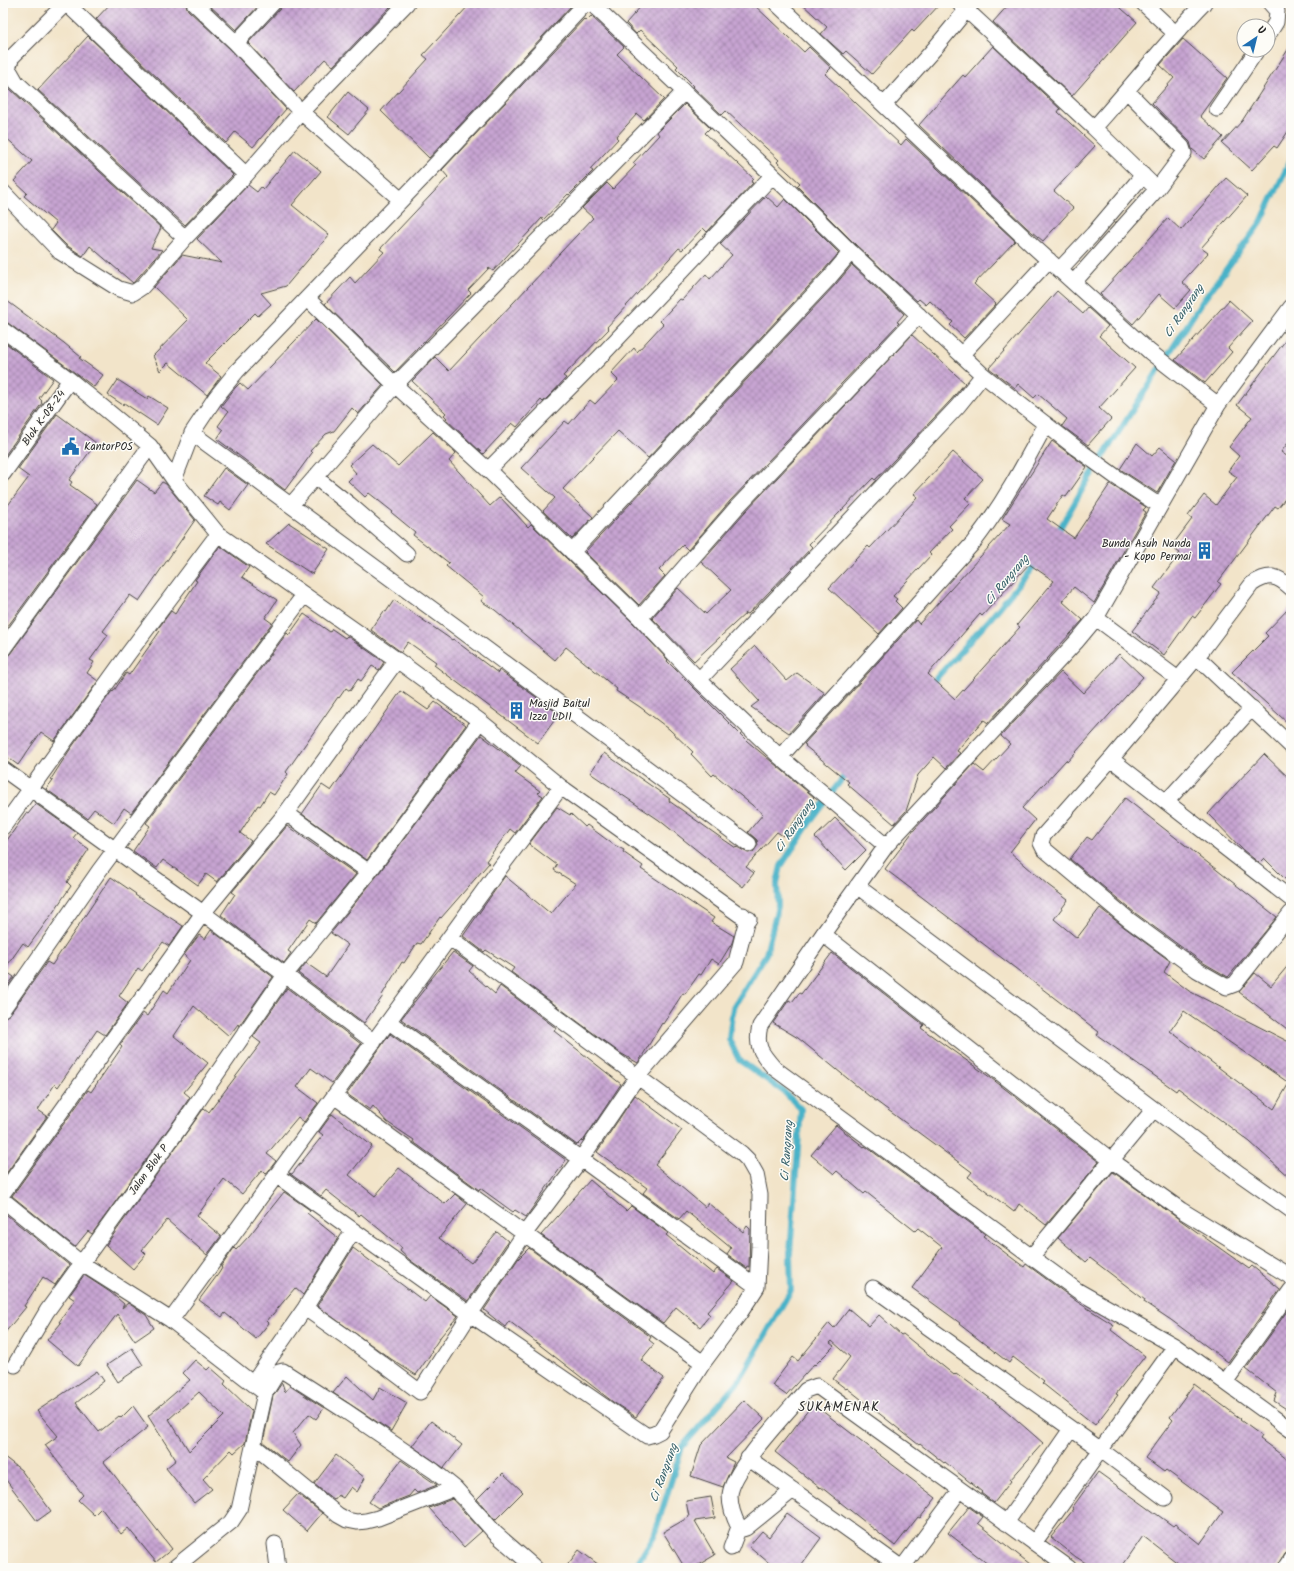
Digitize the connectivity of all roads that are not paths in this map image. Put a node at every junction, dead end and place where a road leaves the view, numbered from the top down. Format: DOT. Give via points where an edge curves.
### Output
graph roads {
  1 [pos="66,3"];
  2 [pos="194,3"];
  3 [pos="273,3"];
  4 [pos="407,3"];
  5 [pos="586,3"];
  6 [pos="591,3"];
  7 [pos="776,3"];
  8 [pos="1143,3"];
  9 [pos="1204,3"];
  10 [pos="1270,3"];
  11 [pos="966,5"];
  12 [pos="1276,22"];
  13 [pos="1175,33"];
  14 [pos="236,43"];
  15 [pos="1252,58"];
  16 [pos="1127,91"];
  17 [pos="684,92"];
  18 [pos="884,105"];
  19 [pos="1217,109"];
  20 [pos="301,112"];
  21 [pos="1094,128"];
  22 [pos="246,175"];
  23 [pos="1143,175"];
  24 [pos="772,176"];
  25 [pos="1157,189"];
  26 [pos="3,192"];
  27 [pos="401,200"];
  28 [pos="1093,234"];
  29 [pos="185,238"];
  30 [pos="1107,245"];
  31 [pos="851,252"];
  32 [pos="1054,264"];
  33 [pos="1074,282"];
  34 [pos="307,298"];
  35 [pos="1291,307"];
  36 [pos="918,315"];
  37 [pos="3,330"];
  38 [pos="962,354"];
  39 [pos="983,375"];
  40 [pos="70,380"];
  41 [pos="395,385"];
  42 [pos="1218,406"];
  43 [pos="1046,424"];
  44 [pos="192,433"];
  45 [pos="150,446"];
  46 [pos="488,470"];
  47 [pos="3,474"];
  48 [pos="315,477"];
  49 [pos="174,480"];
  50 [pos="291,505"];
  51 [pos="1160,506"];
  52 [pos="218,534"];
  53 [pos="572,552"];
  54 [pos="407,554"];
  55 [pos="1291,588"];
  56 [pos="304,595"];
  57 [pos="640,618"];
  58 [pos="1096,618"];
  59 [pos="3,648"];
  60 [pos="1197,657"];
  61 [pos="397,660"];
  62 [pos="699,680"];
  63 [pos="1178,680"];
  64 [pos="1252,708"];
  65 [pos="480,721"];
  66 [pos="1291,746"];
  67 [pos="780,757"];
  68 [pos="1111,759"];
  69 [pos="3,769"];
  70 [pos="561,787"];
  71 [pos="29,789"];
  72 [pos="1166,802"];
  73 [pos="286,813"];
  74 [pos="3,827"];
  75 [pos="749,844"];
  76 [pos="886,846"];
  77 [pos="115,849"];
  78 [pos="369,872"];
  79 [pos="857,886"];
  80 [pos="1291,899"];
  81 [pos="203,913"];
  82 [pos="1291,913"];
  83 [pos="823,934"];
  84 [pos="450,938"];
  85 [pos="285,975"];
  86 [pos="3,1009"];
  87 [pos="389,1022"];
  88 [pos="374,1042"];
  89 [pos="637,1077"];
  90 [pos="334,1096"];
  91 [pos="1154,1109"];
  92 [pos="581,1159"];
  93 [pos="1111,1160"];
  94 [pos="276,1175"];
  95 [pos="3,1193"];
  96 [pos="3,1200"];
  97 [pos="1291,1210"];
  98 [pos="353,1231"];
  99 [pos="525,1233"];
  100 [pos="1032,1256"];
  101 [pos="81,1263"];
  102 [pos="1291,1277"];
  103 [pos="757,1288"];
  104 [pos="873,1288"];
  105 [pos="1291,1290"];
  106 [pos="305,1308"];
  107 [pos="470,1314"];
  108 [pos="171,1320"];
  109 [pos="1175,1346"];
  110 [pos="703,1363"];
  111 [pos="14,1364"];
  112 [pos="1226,1381"];
  113 [pos="253,1384"];
  114 [pos="265,1393"];
  115 [pos="1071,1429"];
  116 [pos="1291,1430"];
  117 [pos="254,1446"];
  118 [pos="1101,1450"];
  119 [pos="748,1458"];
  120 [pos="455,1488"];
  121 [pos="793,1490"];
  122 [pos="960,1490"];
  123 [pos="1165,1498"];
  124 [pos="1006,1523"];
  125 [pos="739,1527"];
  126 [pos="1034,1543"];
  127 [pos="275,1544"];
  128 [pos="730,1548"];
  129 [pos="1291,1559"];
  130 [pos="174,1568"];
  131 [pos="278,1568"];
  132 [pos="534,1568"];
  133 [pos="902,1568"];
  134 [pos="1069,1568"];
  135 [pos="1284,1568"];
  1 -- 22 [label="street"];
  1 -- 29 [label="street" via="12,57 8,68 16,82"];
  2 -- 14 [label="street"];
  3 -- 14 [label="street"];
  4 -- 20 [label="street"];
  5 -- 27 [label="street"];
  6 -- 17 [label="street"];
  7 -- 18 [label="street"];
  8 -- 13 [label="street"];
  9 -- 13 [label="street"];
  10 -- 12 [label="street" via="1277,11"];
  11 -- 18 [label="street" via="935,48"];
  11 -- 21 [label="street"];
  13 -- 16 [label="street"];
  14 -- 20 [label="street"];
  15 -- 19 [label="street"];
  16 -- 21 [label="street"];
  16 -- 25 [label="street" via="1184,150 1182,157"];
  17 -- 24 [label="street"];
  17 -- 41 [label="street"];
  18 -- 32 [label="street"];
  20 -- 22 [label="street"];
  20 -- 27 [label="street"];
  21 -- 23 [label="street"];
  22 -- 29 [label="street"];
  23 -- 25 [label="street"];
  23 -- 28 [label="street"];
  24 -- 31 [label="street"];
  24 -- 46 [label="street" via="600,357"];
  25 -- 30 [label="street"];
  26 -- 29 [label="street" via="60,252 118,289 133,293 142,288"];
  27 -- 34 [label="street"];
  28 -- 30 [label="street"];
  28 -- 32 [label="street"];
  30 -- 33 [label="street"];
  31 -- 36 [label="street"];
  31 -- 53 [label="street"];
  32 -- 33 [label="street"];
  32 -- 38 [label="street"];
  33 -- 42 [label="street" via="1150,352"];
  34 -- 41 [label="street"];
  34 -- 44 [label="street" via="237,371"];
  35 -- 42 [label="street"];
  36 -- 38 [label="street"];
  36 -- 57 [label="street" via="737,507"];
  37 -- 40 [label="street"];
  38 -- 39 [label="street"];
  39 -- 43 [label="street"];
  39 -- 62 [label="street" via="952,412"];
  40 -- 45 [label="street"];
  40 -- 47 [label="street, Blok K-08-24"];
  41 -- 46 [label="street"];
  41 -- 48 [label="street"];
  42 -- 51 [label="street"];
  43 -- 51 [label="street" via="1116,477"];
  43 -- 67 [label="street" via="989,523"];
  44 -- 49 [label="street"];
  44 -- 50 [label="street"];
  45 -- 49 [label="street"];
  45 -- 59 [label="street"];
  46 -- 53 [label="street"];
  48 -- 50 [label="street"];
  48 -- 54 [label="street"];
  49 -- 52 [label="street"];
  50 -- 75 [label="street"];
  51 -- 58 [label="street"];
  52 -- 56 [label="street"];
  52 -- 71 [label="street"];
  53 -- 57 [label="street"];
  55 -- 60 [label="street" via="1281,579 1270,577 1264,577 1252,584"];
  56 -- 61 [label="street"];
  56 -- 77 [label="street"];
  57 -- 62 [label="street"];
  58 -- 63 [label="street"];
  58 -- 76 [label="street"];
  60 -- 63 [label="street"];
  60 -- 64 [label="street"];
  61 -- 65 [label="street"];
  61 -- 73 [label="street"];
  62 -- 67 [label="street"];
  63 -- 68 [label="street"];
  64 -- 66 [label="street"];
  64 -- 72 [label="street"];
  65 -- 70 [label="street"];
  65 -- 78 [label="street, Jalan Blok P"];
  67 -- 76 [label="street"];
  68 -- 72 [label="street"];
  68 -- 82 [label="street" via="1043,836 1041,842 1044,848 1129,920 1197,970 1227,987 1235,984"];
  69 -- 71 [label="street"];
  70 -- 84 [label="street"];
  70 -- 89 [label="street" via="749,919 736,962"];
  71 -- 74 [label="street"];
  71 -- 77 [label="street"];
  72 -- 80 [label="street"];
  73 -- 78 [label="street"];
  73 -- 81 [label="street"];
  76 -- 79 [label="street"];
  77 -- 81 [label="street"];
  77 -- 86 [label="street"];
  78 -- 85 [label="street, Jalan Blok P"];
  79 -- 83 [label="street"];
  79 -- 91 [label="street"];
  81 -- 85 [label="street"];
  81 -- 95 [label="street"];
  83 -- 93 [label="street"];
  83 -- 100 [label="street" via="760,1026 760,1050 774,1068"];
  84 -- 87 [label="street"];
  84 -- 89 [label="street"];
  85 -- 88 [label="street"];
  85 -- 101 [label="street, Jalan Blok P" via="183,1123"];
  87 -- 88 [label="street"];
  87 -- 92 [label="street"];
  88 -- 90 [label="street"];
  89 -- 92 [label="street"];
  89 -- 103 [label="street" via="741,1153 752,1166 760,1195"];
  90 -- 94 [label="street"];
  90 -- 99 [label="street"];
  91 -- 93 [label="street"];
  91 -- 97 [label="street"];
  92 -- 99 [label="street"];
  92 -- 103 [label="street"];
  93 -- 100 [label="street"];
  93 -- 102 [label="street" via="1181,1210"];
  94 -- 98 [label="street"];
  94 -- 108 [label="street"];
  96 -- 101 [label="street"];
  98 -- 106 [label="street"];
  98 -- 107 [label="street"];
  99 -- 107 [label="street"];
  99 -- 110 [label="street"];
  100 -- 109 [label="street" via="1078,1290"];
  101 -- 108 [label="street"];
  101 -- 111 [label="street, Jalan Blok P"];
  103 -- 110 [label="street"];
  104 -- 115 [label="street"];
  105 -- 112 [label="street"];
  106 -- 107 [label="street" via="420,1392"];
  106 -- 113 [label="street"];
  107 -- 110 [label="street" via="647,1436 660,1431"];
  108 -- 113 [label="street"];
  109 -- 112 [label="street"];
  109 -- 118 [label="street"];
  112 -- 116 [label="street"];
  113 -- 114 [label="street"];
  114 -- 117 [label="street"];
  114 -- 120 [label="street" via="276,1375 283,1371 367,1425"];
  115 -- 118 [label="street"];
  115 -- 124 [label="street"];
  117 -- 120 [label="street" via="347,1520 358,1522 378,1518"];
  117 -- 130 [label="street" via="240,1510 231,1522"];
  118 -- 123 [label="street"];
  118 -- 126 [label="street"];
  119 -- 121 [label="street"];
  119 -- 122 [label="street" via="806,1390 817,1386"];
  119 -- 125 [label="street" via="730,1495 731,1506"];
  120 -- 132 [label="street" via="496,1534"];
  121 -- 125 [label="street" via="746,1528"];
  121 -- 133 [label="street"];
  122 -- 124 [label="street"];
  122 -- 133 [label="street"];
  124 -- 126 [label="street"];
  125 -- 128 [label="street"];
  126 -- 134 [label="street"];
  127 -- 131 [label="street"];
  129 -- 135 [label="street"];
}
